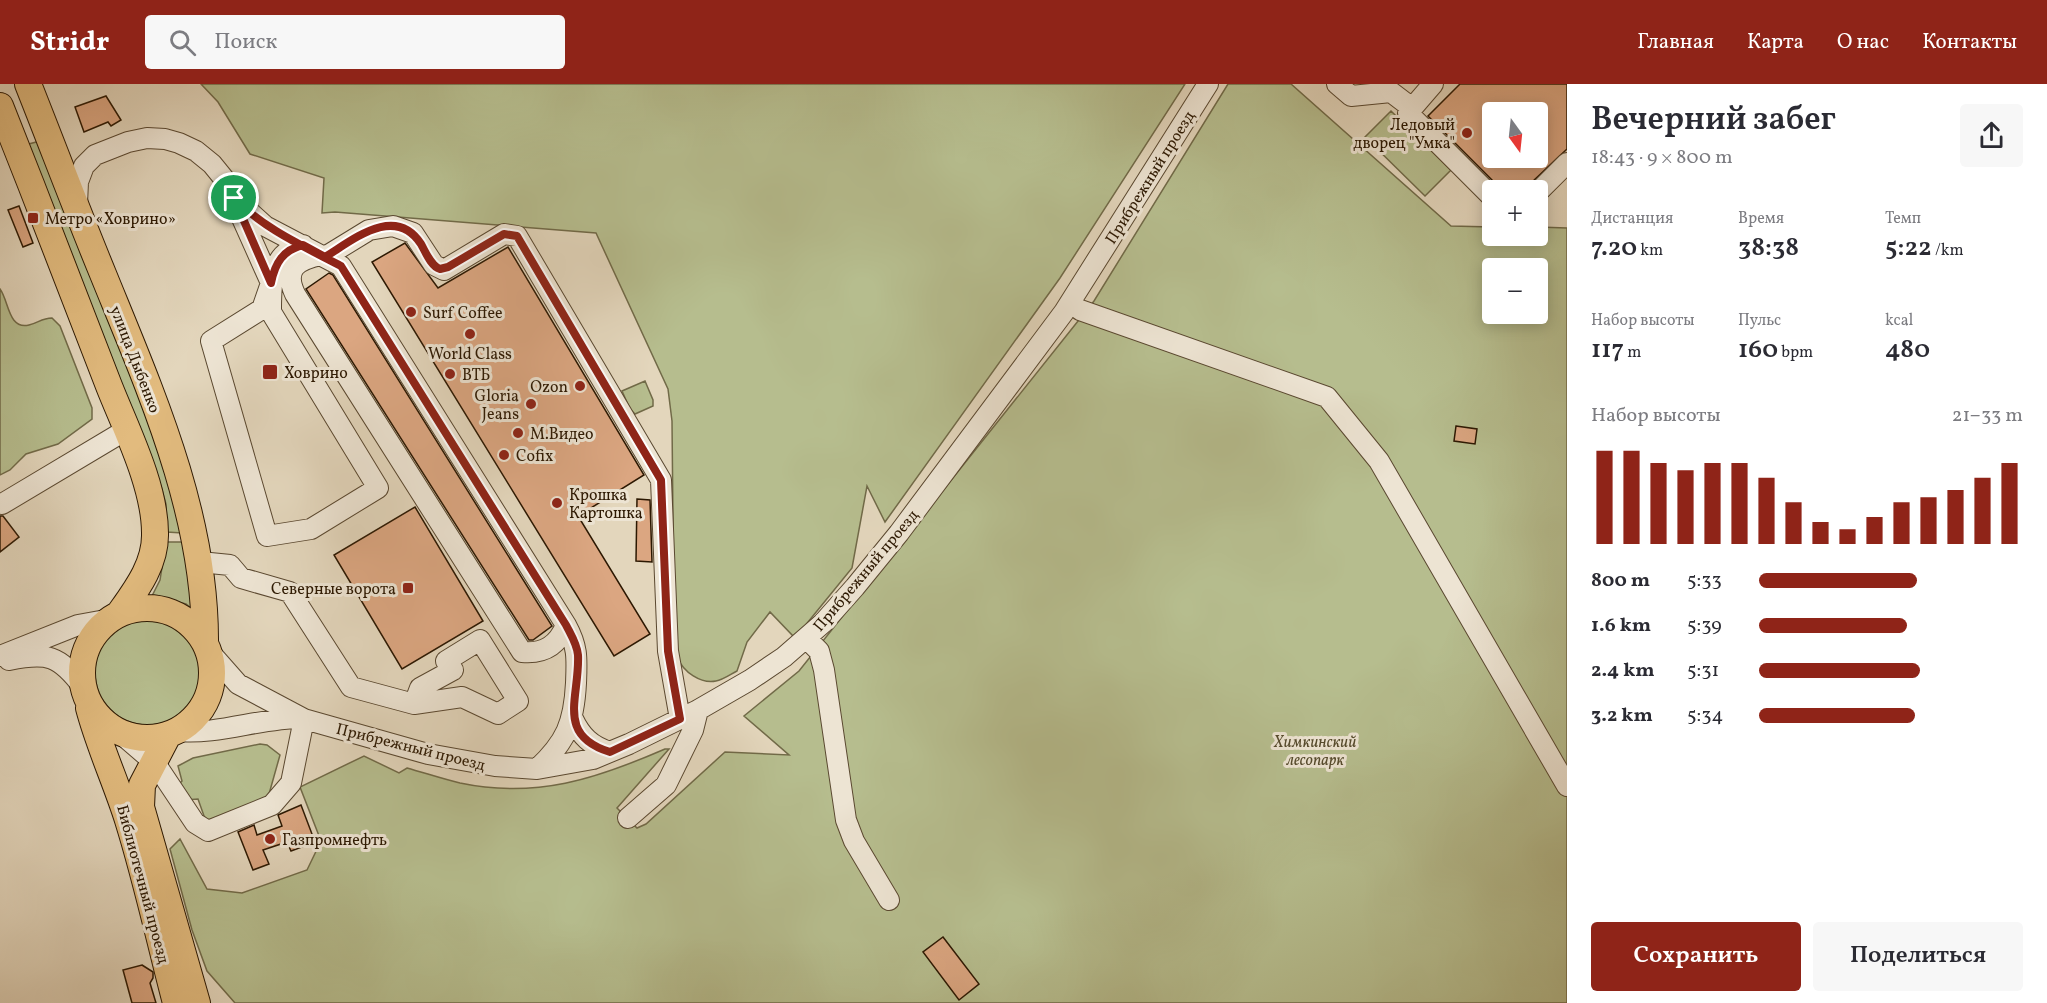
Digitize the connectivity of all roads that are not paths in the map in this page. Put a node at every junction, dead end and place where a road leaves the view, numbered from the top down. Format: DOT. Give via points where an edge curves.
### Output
graph roads {
  1 [pos="28,84"];
  2 [pos="1208,84"];
  3 [pos="1337,84"];
  4 [pos="1433,84"];
  5 [pos="1412,108"];
  6 [pos="2,118"];
  7 [pos="1567,163"];
  8 [pos="1548,182"];
  9 [pos="1482,187"];
  10 [pos="234,198"];
  11 [pos="77,207"];
  12 [pos="303,245"];
  13 [pos="323,256"];
  14 [pos="271,283"];
  15 [pos="1080,310"];
  16 [pos="126,430"];
  17 [pos="2,504"];
  18 [pos="200,562"];
  19 [pos="115,616"];
  20 [pos="566,625"];
  21 [pos="807,639"];
  22 [pos="207,647"];
  23 [pos="0,656"];
  24 [pos="0,662"];
  25 [pos="85,693"];
  26 [pos="414,704"];
  27 [pos="698,710"];
  28 [pos="304,718"];
  29 [pos="573,718"];
  30 [pos="680,719"];
  31 [pos="120,733"];
  32 [pos="173,733"];
  33 [pos="610,752"];
  34 [pos="155,763"];
  35 [pos="537,769"];
  36 [pos="1567,786"];
  37 [pos="628,818"];
  38 [pos="889,900"];
  39 [pos="176,1003"];
  40 [pos="197,1003"];
  1 -- 11 [label="main road, улица Дыбенко"];
  2 -- 21 [label="street, Прибрежный проезд" via="1064,312 899,533"];
  3 -- 5 [label="street" via="1351,96 1391,92"];
  4 -- 5 [label="street"];
  5 -- 9 [label="street" via="1408,113"];
  6 -- 16 [label="main road"];
  7 -- 8 [label="street"];
  10 -- 11 [label="street" via="212,164 195,151 179,143 147,138 95,155 84,166 78,182"];
  10 -- 12 [label="street" via="265,226"];
  10 -- 14 [label="street"];
  11 -- 18 [label="main road, улица Дыбенко" via="167,437"];
  12 -- 13 [label="street"];
  12 -- 14 [label="street" via="280,258"];
  13 -- 20 [label="street" via="341,266"];
  13 -- 20 [label="street" via="297,263 290,279 295,294 522,652 536,653 560,639"];
  13 -- 30 [label="street" via="369,230 393,226 413,233 434,265 444,270 504,234 517,236 661,480 668,651"];
  14 -- 14 [label="street" via="262,309 211,341 267,536 311,529 378,488 272,312"];
  15 -- 36 [label="street" via="1327,397 1379,461"];
  16 -- 17 [label="street"];
  16 -- 19 [label="main road" via="148,492 156,535 145,574"];
  18 -- 22 [label="main road, улица Дыбенко"];
  18 -- 26 [label="street" via="230,565 242,578 290,592 351,687"];
  19 -- 22 [label="main road" via="135,609 168,611 196,629"];
  19 -- 23 [label="street" via="78,625"];
  19 -- 25 [label="main road" via="96,632 87,648 82,667"];
  20 -- 29 [label="street" via="578,655"];
  21 -- 27 [label="street, Прибрежный проезд" via="750,680"];
  21 -- 38 [label="street" via="819,651 824,670 846,820"];
  22 -- 28 [label="street, Прибрежный проезд" via="238,684"];
  22 -- 32 [label="main road" via="212,677 206,703"];
  24 -- 25 [label="street" via="31,656 52,658 72,671"];
  25 -- 31 [label="main road" via="95,713"];
  25 -- 39 [label="main road, Библиотечный проезд" via="97,740 140,860"];
  26 -- 26 [label="street" via="462,697 498,714 518,700 480,640 446,661 453,670 420,688"];
  27 -- 30 [label="street, Прибрежный проезд"];
  27 -- 37 [label="street" via="693,730 666,785"];
  28 -- 32 [label="street, Прибрежный проезд"];
  28 -- 34 [label="street" via="291,783 272,805 208,831 195,823"];
  28 -- 35 [label="street, Прибрежный проезд" via="452,760"];
  29 -- 33 [label="street" via="584,737"];
  29 -- 35 [label="street" via="558,747"];
  30 -- 33 [label="street, Прибрежный проезд"];
  31 -- 32 [label="main road" via="152,739"];
  31 -- 34 [label="street"];
  32 -- 34 [label="main road, Библиотечный проезд"];
  33 -- 35 [label="street, Прибрежный проезд"];
  34 -- 40 [label="main road, Библиотечный проезд" via="142,785 141,807"];
}
